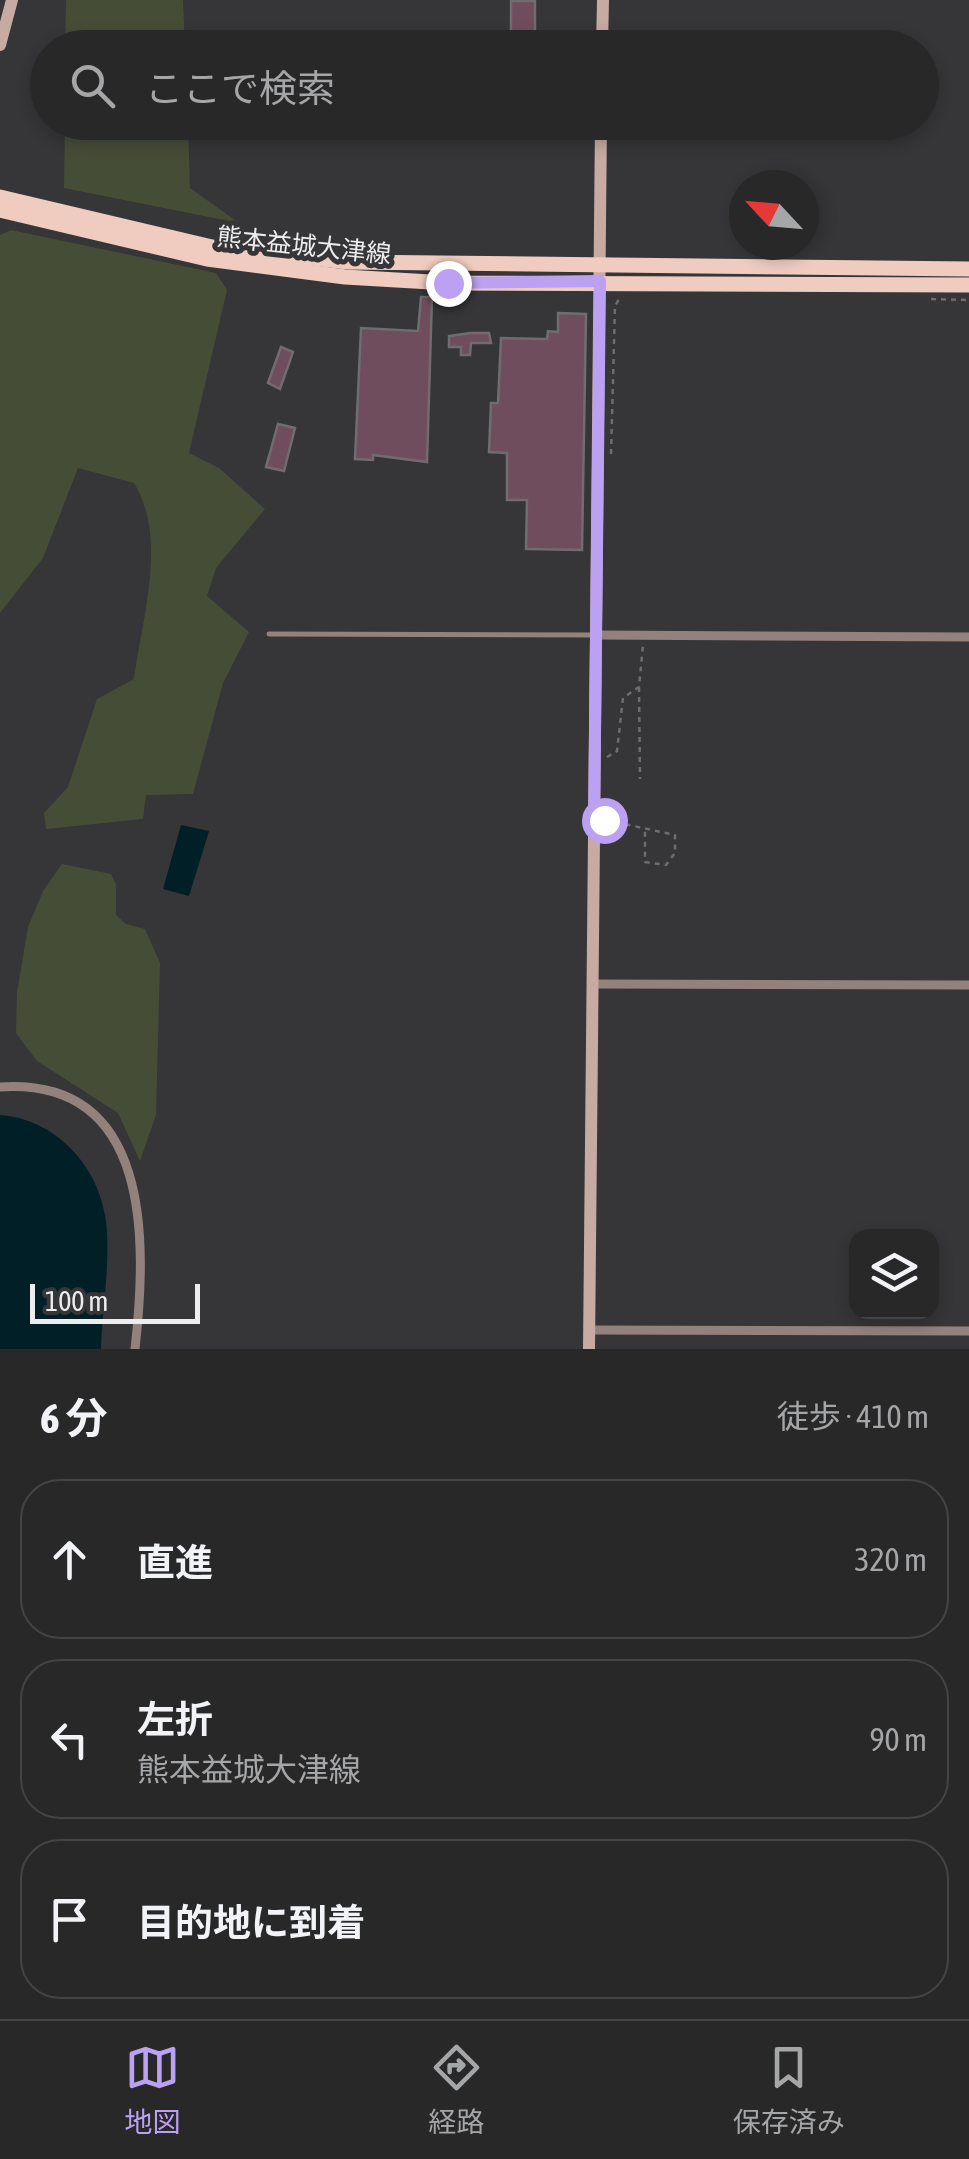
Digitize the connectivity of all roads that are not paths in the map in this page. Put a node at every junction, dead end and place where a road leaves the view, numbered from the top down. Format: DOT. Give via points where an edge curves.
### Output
graph roads {
  1 [pos="12,0"];
  2 [pos="602,0"];
  3 [pos="602,30"];
  4 [pos="0,45"];
  5 [pos="601,140"];
  6 [pos="0,197"];
  7 [pos="0,210"];
  8 [pos="599,262"];
  9 [pos="969,270"];
  10 [pos="600,281"];
  11 [pos="969,285"];
  12 [pos="269,634"];
  13 [pos="596,635"];
  14 [pos="969,637"];
  15 [pos="592,984"];
  16 [pos="969,985"];
  17 [pos="0,1086"];
  18 [pos="590,1330"];
  19 [pos="969,1332"];
  20 [pos="135,1349"];
  21 [pos="590,1349"];
  1 -- 4 [label="street"];
  2 -- 3 [label="street"];
  5 -- 8 [label="street"];
  6 -- 8 [label="main road, 熊本益城大津線" via="212,247 348,262"];
  7 -- 10 [label="main road, 熊本益城大津線" via="207,260 345,278"];
  8 -- 9 [label="main road, 熊本益城大津線"];
  8 -- 10 [label="street"];
  10 -- 11 [label="main road, 熊本益城大津線"];
  10 -- 13 [label="street"];
  12 -- 13 [label="lane"];
  13 -- 14 [label="street"];
  13 -- 15 [label="street" via="600,759"];
  15 -- 16 [label="street"];
  15 -- 18 [label="street"];
  17 -- 20 [label="street" via="60,1093 93,1112 116,1136 133,1178"];
  18 -- 19 [label="street"];
  18 -- 21 [label="street"];
}
